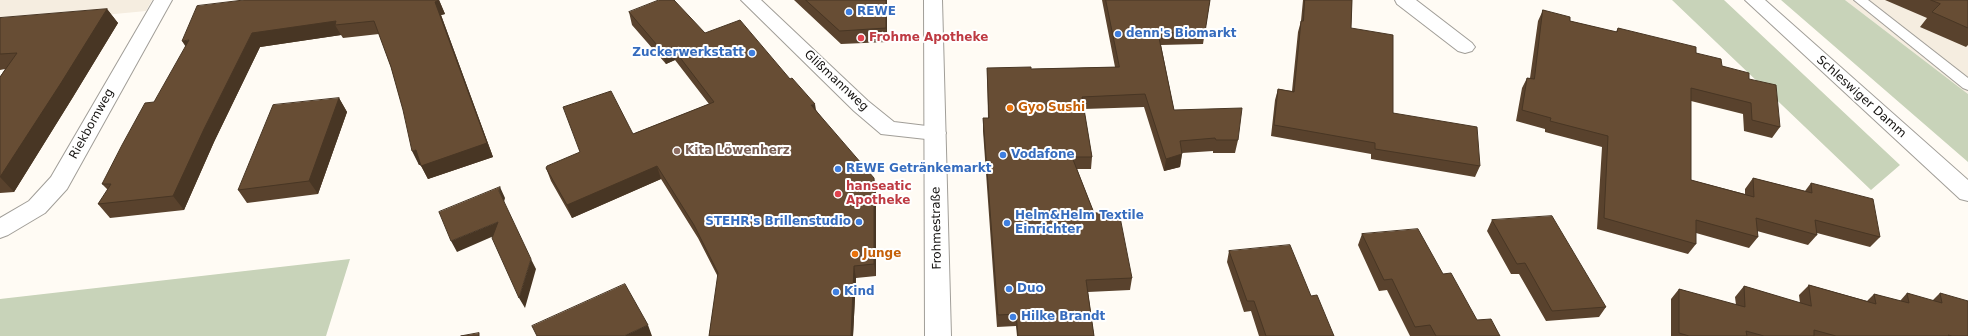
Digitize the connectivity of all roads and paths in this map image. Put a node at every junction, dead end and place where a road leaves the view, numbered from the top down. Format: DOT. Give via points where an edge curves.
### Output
graph roads {
  1 [pos="163,0"];
  2 [pos="750,0"];
  3 [pos="933,0"];
  4 [pos="1404,0"];
  5 [pos="1754,0"];
  6 [pos="1860,0"];
  7 [pos="1465,47"];
  8 [pos="1968,85"];
  9 [pos="935,132"];
  10 [pos="1968,193"];
  11 [pos="0,228"];
  12 [pos="938,336"];
  1 -- 11 [label="street, Riekbornweg" via="59,183 37,207"];
  2 -- 9 [label="street, Glißmannweg" via="861,106 889,129"];
  3 -- 9 [label="street, Frohmestraße"];
  4 -- 7 [label="street"];
  5 -- 10 [label="street, Schleswiger Damm"];
  6 -- 8 [label="lane"];
  9 -- 12 [label="street, Frohmestraße"];
}
